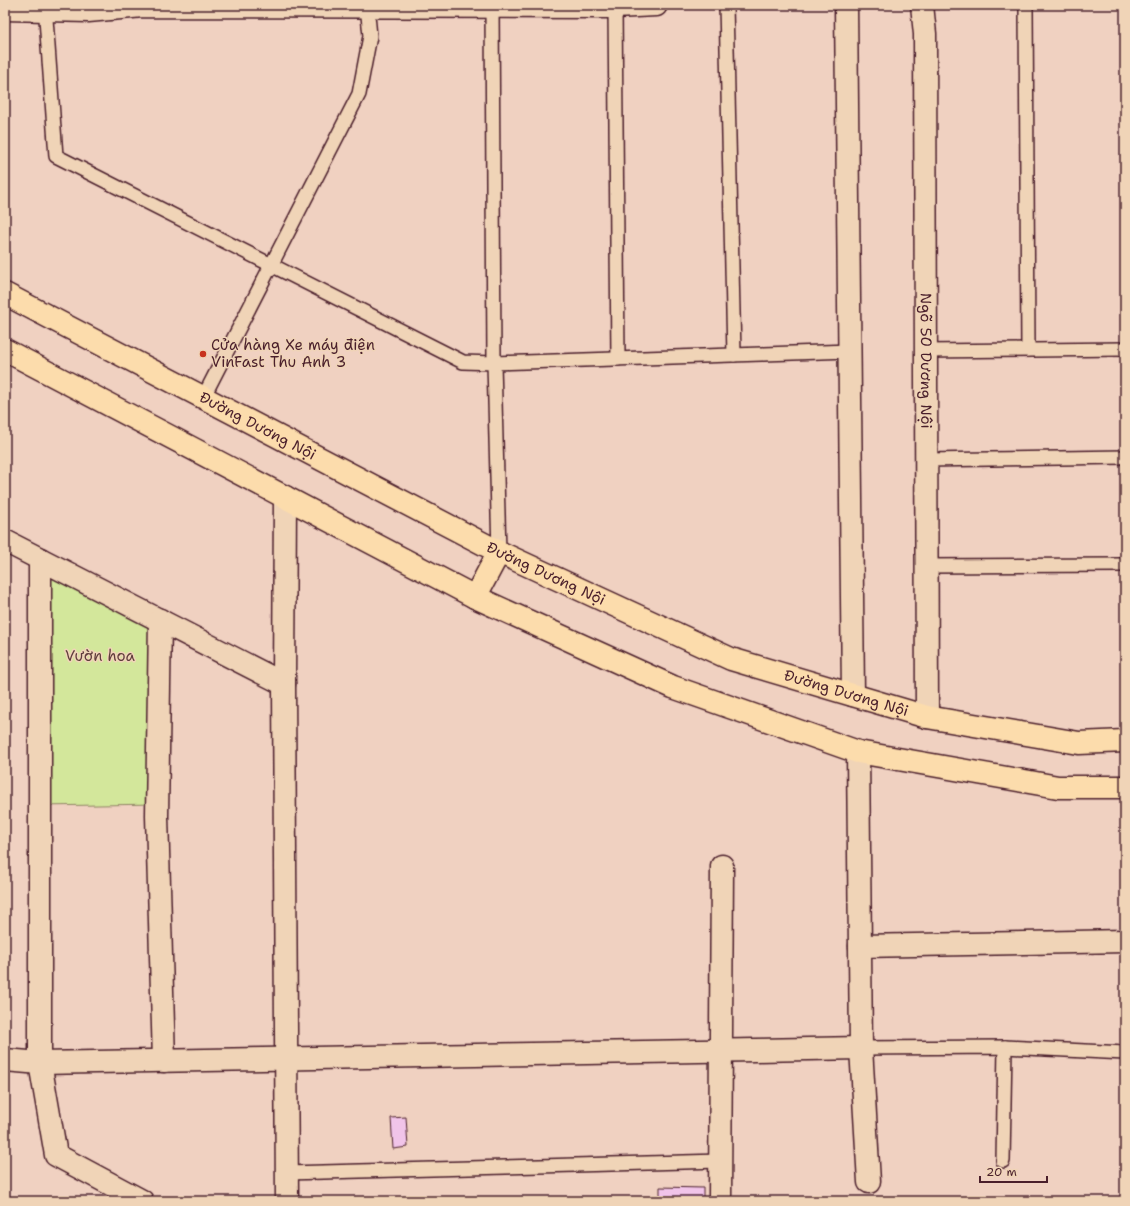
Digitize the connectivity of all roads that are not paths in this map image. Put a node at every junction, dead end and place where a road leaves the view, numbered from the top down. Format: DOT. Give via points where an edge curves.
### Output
graph roads {
  1 [pos="656,5"];
  2 [pos="726,5"];
  3 [pos="846,5"];
  4 [pos="918,5"];
  5 [pos="922,5"];
  6 [pos="929,5"];
  7 [pos="1026,5"];
  8 [pos="143,6"];
  9 [pos="259,6"];
  10 [pos="367,6"];
  11 [pos="492,6"];
  12 [pos="615,7"];
  13 [pos="45,8"];
  14 [pos="5,9"];
  15 [pos="271,264"];
  16 [pos="5,294"];
  17 [pos="1125,349"];
  18 [pos="5,350"];
  19 [pos="1028,350"];
  20 [pos="850,351"];
  21 [pos="926,351"];
  22 [pos="734,355"];
  23 [pos="618,359"];
  24 [pos="494,363"];
  25 [pos="203,398"];
  26 [pos="1125,457"];
  27 [pos="926,460"];
  28 [pos="285,497"];
  29 [pos="5,541"];
  30 [pos="499,552"];
  31 [pos="40,559"];
  32 [pos="1125,565"];
  33 [pos="926,566"];
  34 [pos="475,597"];
  35 [pos="160,620"];
  36 [pos="284,684"];
  37 [pos="853,695"];
  38 [pos="927,717"];
  39 [pos="1125,741"];
  40 [pos="858,752"];
  41 [pos="1125,787"];
  42 [pos="722,866"];
  43 [pos="1125,941"];
  44 [pos="860,946"];
  45 [pos="1005,1047"];
  46 [pos="861,1048"];
  47 [pos="721,1051"];
  48 [pos="1125,1053"];
  49 [pos="287,1058"];
  50 [pos="5,1060"];
  51 [pos="164,1061"];
  52 [pos="40,1064"];
  53 [pos="720,1161"];
  54 [pos="1003,1161"];
  55 [pos="287,1173"];
  56 [pos="869,1182"];
  57 [pos="142,1201"];
  58 [pos="288,1201"];
  59 [pos="720,1201"];
  1 -- 12 [label="street"];
  2 -- 22 [label="lane"];
  3 -- 20 [label="street"];
  4 -- 5 [label="lane"];
  5 -- 6 [label="street"];
  5 -- 21 [label="street, Ngõ 50 Dương Nội" via="925,34"];
  7 -- 19 [label="lane"];
  8 -- 9 [label="street"];
  8 -- 13 [label="street" via="88,11"];
  9 -- 10 [label="street"];
  10 -- 11 [label="street"];
  10 -- 15 [label="lane" via="370,36 359,94"];
  11 -- 12 [label="street"];
  11 -- 24 [label="lane"];
  12 -- 23 [label="lane"];
  13 -- 14 [label="street"];
  13 -- 15 [label="lane" via="56,156"];
  15 -- 24 [label="lane" via="464,362"];
  15 -- 25 [label="lane"];
  16 -- 25 [label="main road, Đường Dương Nội"];
  17 -- 19 [label="lane"];
  18 -- 28 [label="main road"];
  19 -- 21 [label="lane"];
  20 -- 22 [label="lane"];
  20 -- 37 [label="street"];
  21 -- 27 [label="street, Ngõ 50 Dương Nội"];
  22 -- 23 [label="lane"];
  23 -- 24 [label="lane"];
  24 -- 30 [label="lane"];
  25 -- 30 [label="main road, Đường Dương Nội"];
  26 -- 27 [label="lane"];
  27 -- 33 [label="street, Ngõ 50 Dương Nội"];
  28 -- 34 [label="main road"];
  28 -- 36 [label="street"];
  29 -- 31 [label="street"];
  30 -- 34 [label="main road"];
  30 -- 37 [label="main road, Đường Dương Nội" via="731,659"];
  31 -- 35 [label="street"];
  31 -- 52 [label="street"];
  32 -- 33 [label="lane"];
  33 -- 38 [label="street, Ngõ 50 Dương Nội"];
  34 -- 40 [label="main road" via="673,687"];
  35 -- 36 [label="street"];
  35 -- 51 [label="street" via="157,816"];
  36 -- 49 [label="street"];
  37 -- 38 [label="main road, Đường Dương Nội"];
  38 -- 39 [label="main road, Đường Dương Nội" via="1079,743"];
  40 -- 41 [label="main road" via="1058,787"];
  40 -- 44 [label="street"];
  42 -- 47 [label="street"];
  43 -- 44 [label="street"];
  44 -- 46 [label="street"];
  45 -- 46 [label="lane"];
  45 -- 48 [label="lane"];
  45 -- 54 [label="lane"];
  46 -- 47 [label="street"];
  46 -- 56 [label="street"];
  47 -- 49 [label="street"];
  47 -- 53 [label="street"];
  49 -- 51 [label="street"];
  49 -- 55 [label="street"];
  50 -- 52 [label="street"];
  51 -- 52 [label="street"];
  52 -- 57 [label="street" via="56,1155"];
  53 -- 55 [label="lane"];
  53 -- 59 [label="street"];
  55 -- 58 [label="street"];
}
